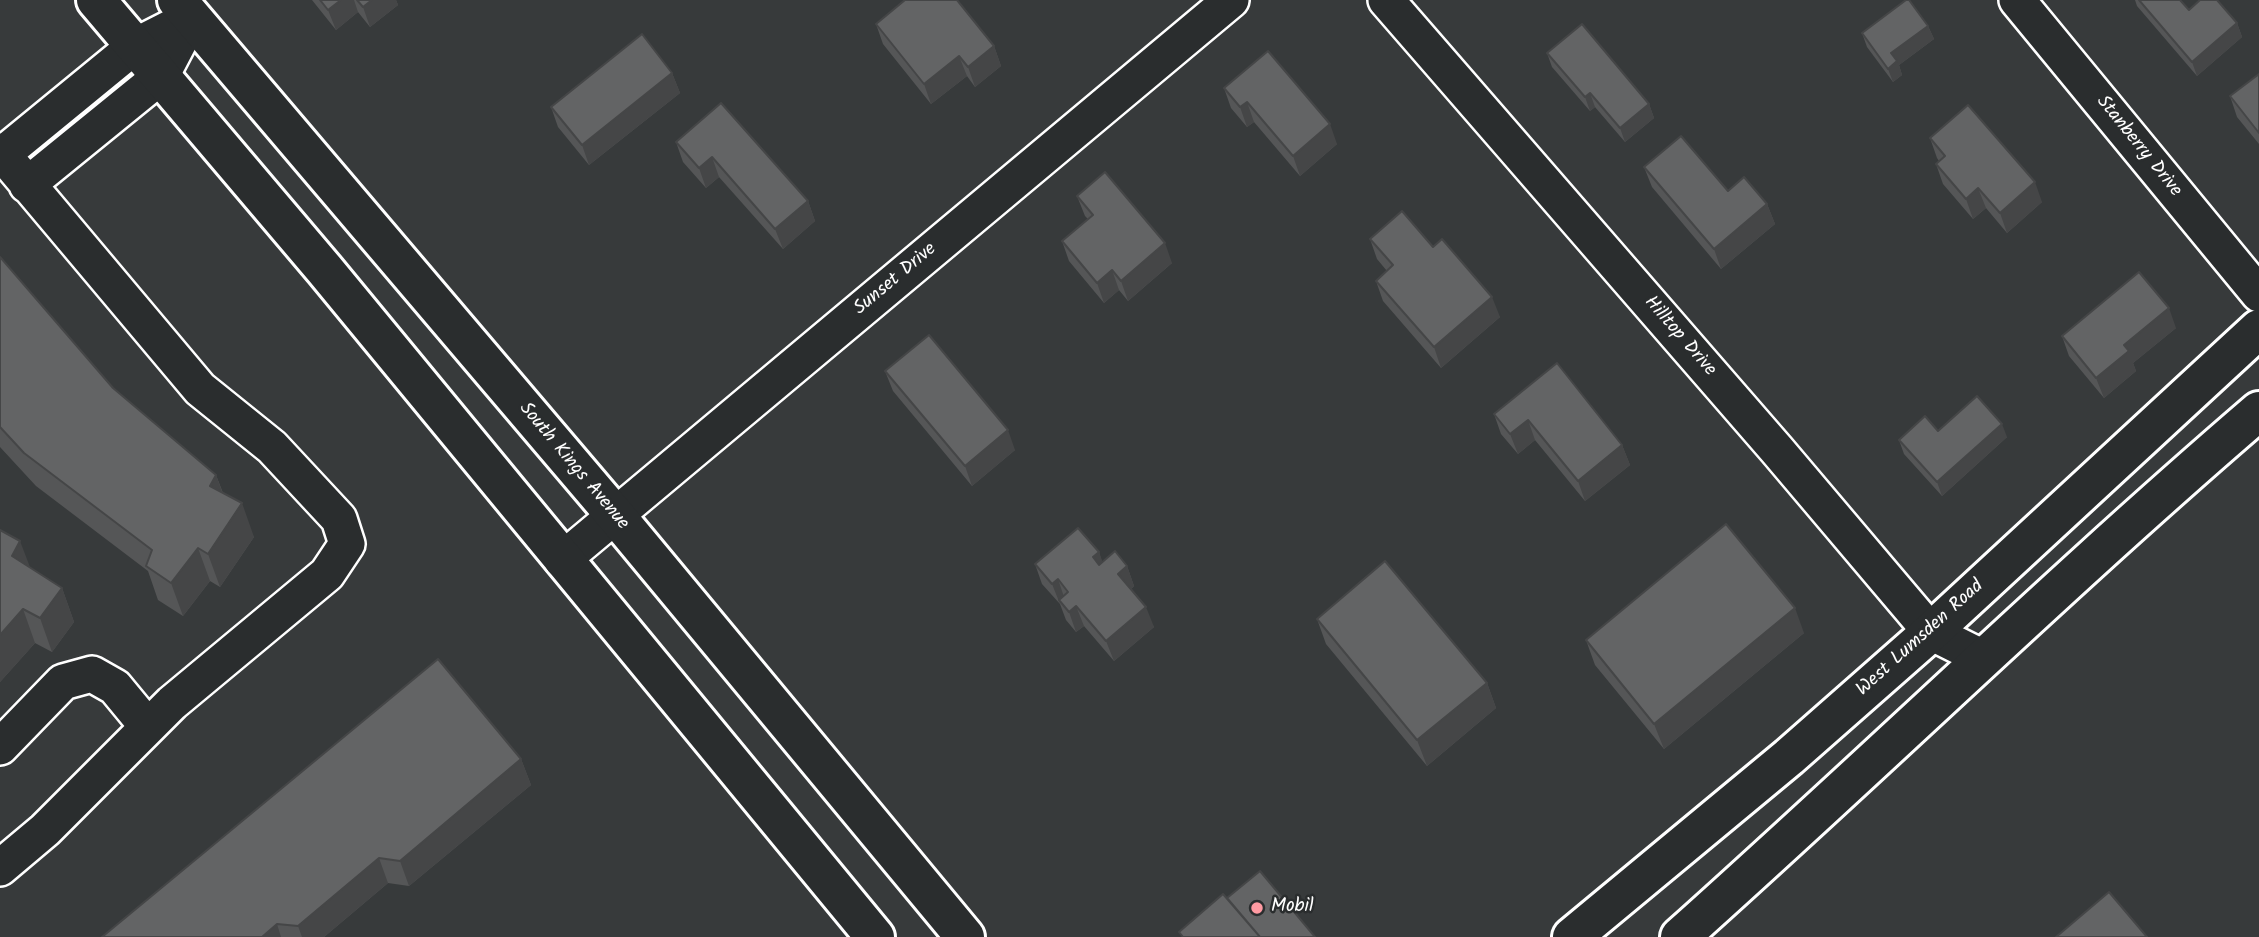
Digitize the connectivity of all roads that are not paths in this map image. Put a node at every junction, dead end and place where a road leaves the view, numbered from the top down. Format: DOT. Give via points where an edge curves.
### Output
graph roads {
  1 [pos="96,0"];
  2 [pos="1231,0"];
  3 [pos="1387,0"];
  4 [pos="2017,0"];
  5 [pos="184,8"];
  6 [pos="135,46"];
  7 [pos="161,76"];
  8 [pos="1,153"];
  9 [pos="27,185"];
  10 [pos="2259,294"];
  11 [pos="2259,329"];
  12 [pos="2259,411"];
  13 [pos="615,515"];
  14 [pos="562,560"];
  15 [pos="1931,632"];
  16 [pos="1983,658"];
  17 [pos="148,727"];
  18 [pos="0,747"];
  19 [pos="0,868"];
  20 [pos="875,937"];
  21 [pos="965,937"];
  22 [pos="1572,937"];
  23 [pos="1680,937"];
  1 -- 6 [label="main road"];
  2 -- 13 [label="street, Sunset Drive"];
  3 -- 15 [label="street, Hilltop Drive"];
  4 -- 10 [label="street, Stanberry Drive"];
  5 -- 6 [label="street"];
  5 -- 7 [label="street"];
  5 -- 13 [label="main road, South Kings Avenue"];
  6 -- 7 [label="main road"];
  6 -- 8 [label="street"];
  7 -- 9 [label="street"];
  7 -- 14 [label="main road"];
  8 -- 9 [label="street"];
  9 -- 17 [label="street" via="200,389 271,447 339,519 347,544 327,574"];
  11 -- 15 [label="main road, West Lumsden Road"];
  12 -- 16 [label="main road"];
  13 -- 14 [label="street, Sunset Drive"];
  13 -- 21 [label="main road, South Kings Avenue"];
  14 -- 20 [label="main road"];
  15 -- 16 [label="street, Hilltop Drive"];
  15 -- 22 [label="main road, West Lumsden Road"];
  16 -- 23 [label="main road"];
  17 -- 18 [label="street" via="116,687 92,674 63,682"];
  17 -- 19 [label="street" via="45,830"];
}
